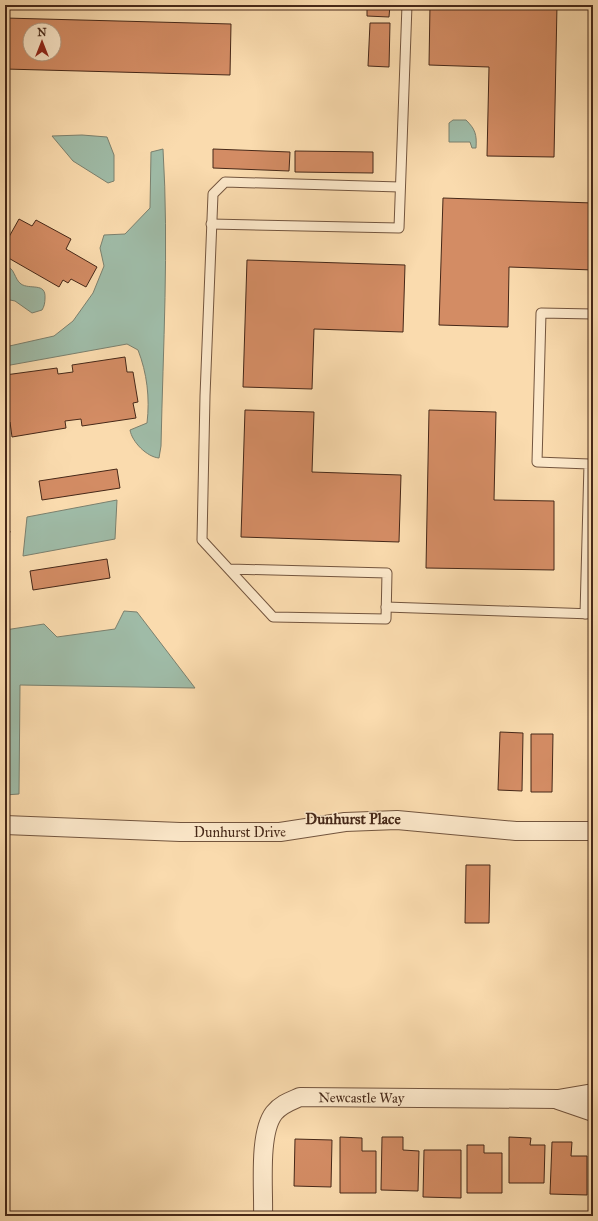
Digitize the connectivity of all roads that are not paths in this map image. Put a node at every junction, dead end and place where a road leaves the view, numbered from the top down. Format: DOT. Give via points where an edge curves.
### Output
graph roads {
  1 [pos="407,5"];
  2 [pos="400,187"];
  3 [pos="211,224"];
  4 [pos="593,314"];
  5 [pos="230,569"];
  6 [pos="386,607"];
  7 [pos="589,614"];
  8 [pos="5,825"];
  9 [pos="593,831"];
  10 [pos="593,1093"];
  11 [pos="558,1099"];
  12 [pos="593,1112"];
  13 [pos="263,1216"];
  1 -- 2 [label="lane"];
  2 -- 3 [label="lane" via="225,182 213,194"];
  2 -- 3 [label="lane" via="399,228"];
  3 -- 5 [label="lane" via="202,540"];
  4 -- 7 [label="lane" via="541,313 538,462 589,464"];
  5 -- 6 [label="lane" via="273,617 386,619"];
  5 -- 6 [label="lane" via="387,573"];
  6 -- 7 [label="lane"];
  8 -- 9 [label="street, Dunhurst Drive" via="180,832 280,832 345,822 397,820 516,831"];
  10 -- 11 [label="street, Newcastle Way"];
  11 -- 12 [label="street, Newcastle Way"];
  11 -- 13 [label="street, Newcastle Way" via="300,1097 286,1103 275,1112 267,1125"];
}
